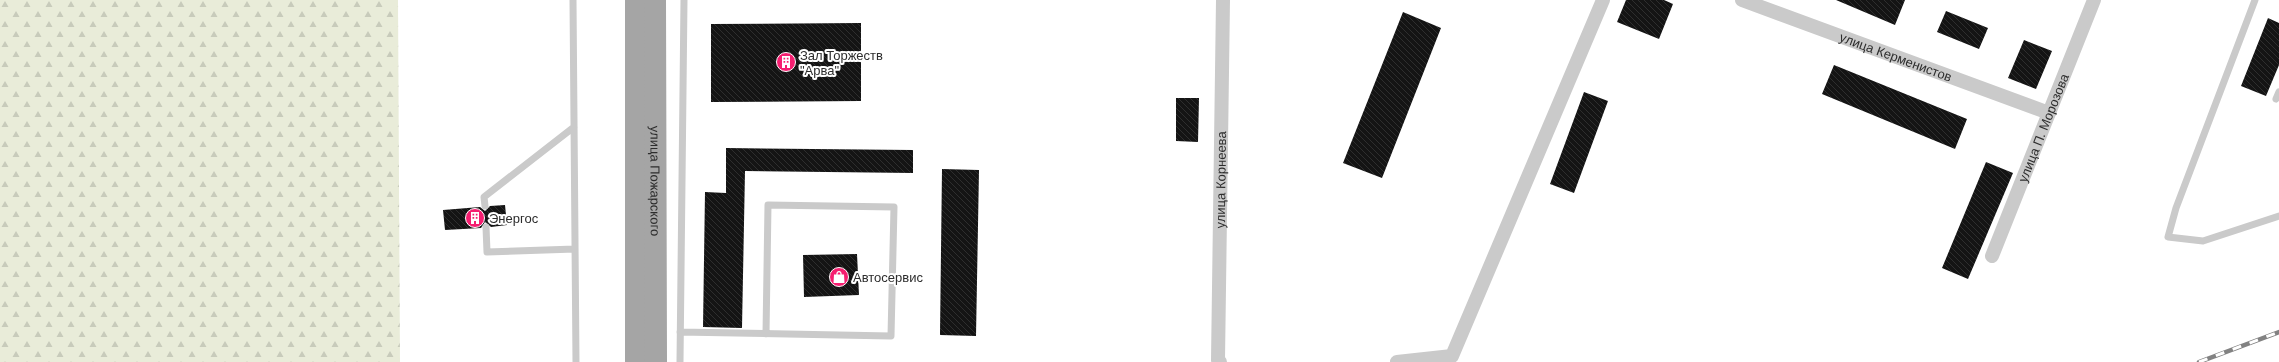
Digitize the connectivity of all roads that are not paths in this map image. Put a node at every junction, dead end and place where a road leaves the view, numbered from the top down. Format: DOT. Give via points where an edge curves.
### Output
graph roads {
  1 [pos="573,0"];
  2 [pos="636,0"];
  3 [pos="655,0"];
  4 [pos="684,0"];
  5 [pos="1223,0"];
  6 [pos="1603,0"];
  7 [pos="1742,0"];
  8 [pos="2094,0"];
  9 [pos="2255,0"];
  10 [pos="2279,92"];
  11 [pos="2276,99"];
  12 [pos="2049,113"];
  13 [pos="574,127"];
  14 [pos="484,206"];
  15 [pos="2279,216"];
  16 [pos="486,227"];
  17 [pos="575,249"];
  18 [pos="1992,256"];
  19 [pos="680,332"];
  20 [pos="766,334"];
  21 [pos="1219,361"];
  22 [pos="576,362"];
  23 [pos="636,362"];
  24 [pos="656,362"];
  25 [pos="680,362"];
  26 [pos="1397,362"];
  1 -- 13 [label="lane"];
  2 -- 23 [label="main road, улица Пожарского"];
  3 -- 24 [label="main road, улица Пожарского"];
  4 -- 19 [label="lane"];
  5 -- 21 [label="street, улица Корнеева"];
  6 -- 26 [label="street" via="1452,356"];
  7 -- 12 [label="street, улица Керменистов"];
  8 -- 12 [label="street, улица П. Морозова"];
  9 -- 15 [label="lane" via="2176,208 2168,237 2203,241"];
  10 -- 11 [label="lane"];
  12 -- 18 [label="street, улица П. Морозова"];
  13 -- 14 [label="lane" via="484,197"];
  13 -- 17 [label="lane"];
  16 -- 17 [label="lane" via="487,252"];
  17 -- 22 [label="lane"];
  19 -- 20 [label="lane"];
  19 -- 25 [label="lane"];
  20 -- 20 [label="lane" via="891,336 894,207 768,205"];
}
